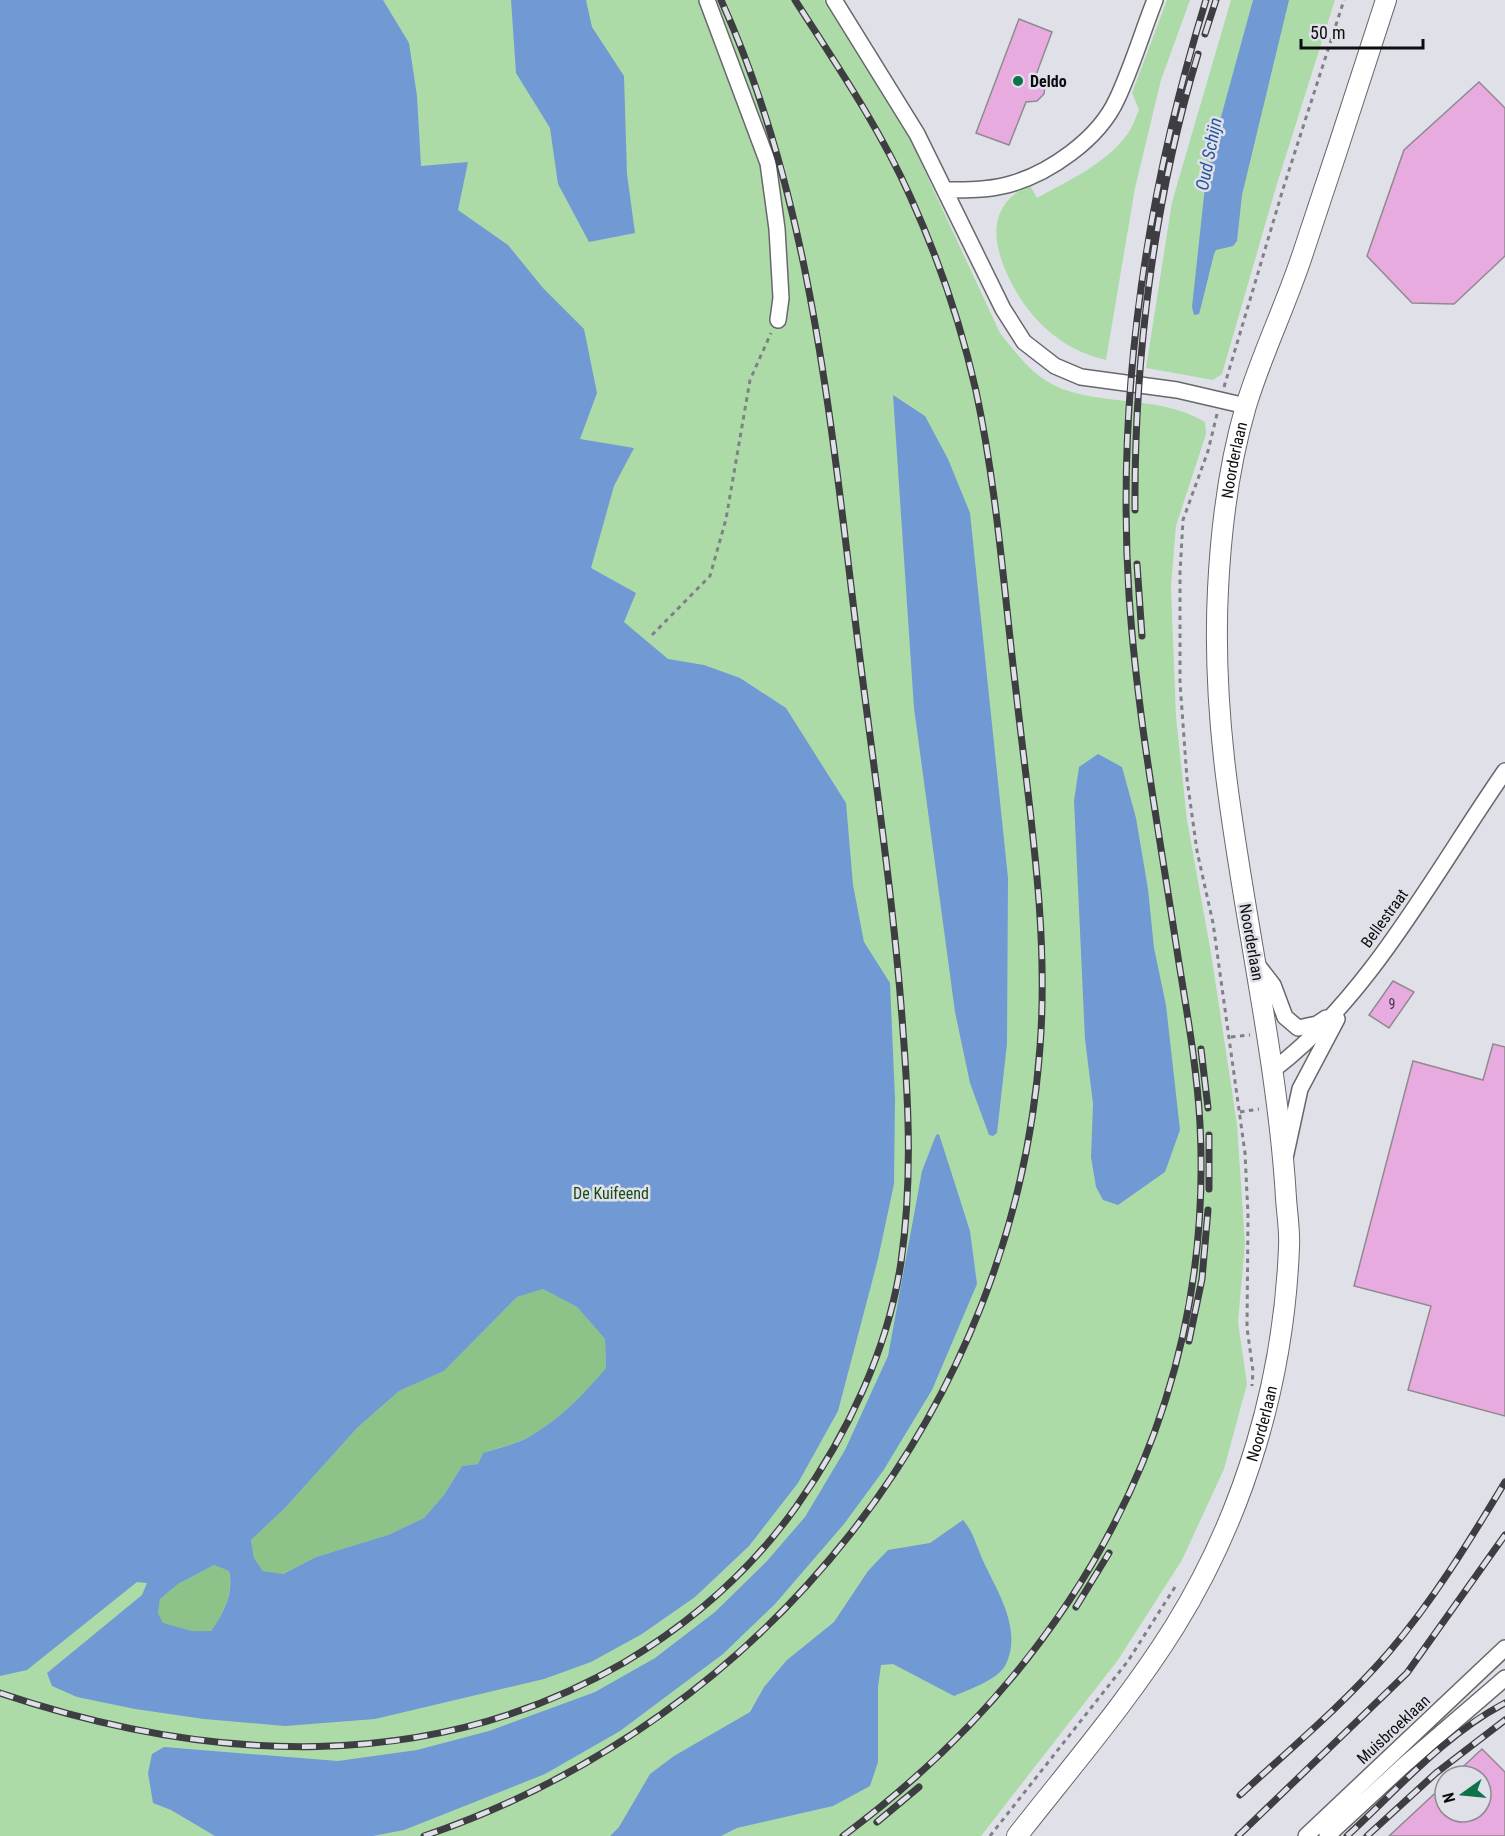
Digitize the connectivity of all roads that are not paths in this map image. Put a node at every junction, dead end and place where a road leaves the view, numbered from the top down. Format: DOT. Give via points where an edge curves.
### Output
graph roads {
  1 [pos="707,0"];
  2 [pos="834,0"];
  3 [pos="1155,0"];
  4 [pos="1386,0"];
  5 [pos="947,190"];
  6 [pos="778,321"];
  7 [pos="1246,406"];
  8 [pos="1505,771"];
  9 [pos="1256,963"];
  10 [pos="1347,1000"];
  11 [pos="1273,1070"];
  12 [pos="1284,1162"];
  13 [pos="1505,1648"];
  14 [pos="1505,1678"];
  15 [pos="1017,1836"];
  16 [pos="1306,1836"];
  17 [pos="1327,1836"];
  1 -- 6 [label="street" via="768,163 778,238"];
  2 -- 5 [label="street"];
  3 -- 5 [label="street" via="1116,101 1091,135 1038,172 1008,184 982,190"];
  4 -- 7 [label="main road, Noorderlaan" via="1295,278"];
  5 -- 7 [label="street" via="1011,324 1046,361 1081,377 1177,390"];
  7 -- 9 [label="main road, Noorderlaan" via="1230,482 1218,584 1217,694 1224,768"];
  8 -- 10 [label="street, Bellestraat" via="1428,888"];
  9 -- 10 [label="street" via="1273,985 1285,1017 1298,1028 1317,1024"];
  9 -- 11 [label="main road, Noorderlaan"];
  10 -- 11 [label="street, Bellestraat" via="1305,1047"];
  10 -- 12 [label="street" via="1300,1089"];
  11 -- 12 [label="main road, Noorderlaan"];
  12 -- 15 [label="main road, Noorderlaan" via="1289,1244 1282,1330 1264,1412 1232,1517 1173,1630"];
  13 -- 16 [label="street, Muisbroeklaan"];
  14 -- 17 [label="street"];
}
